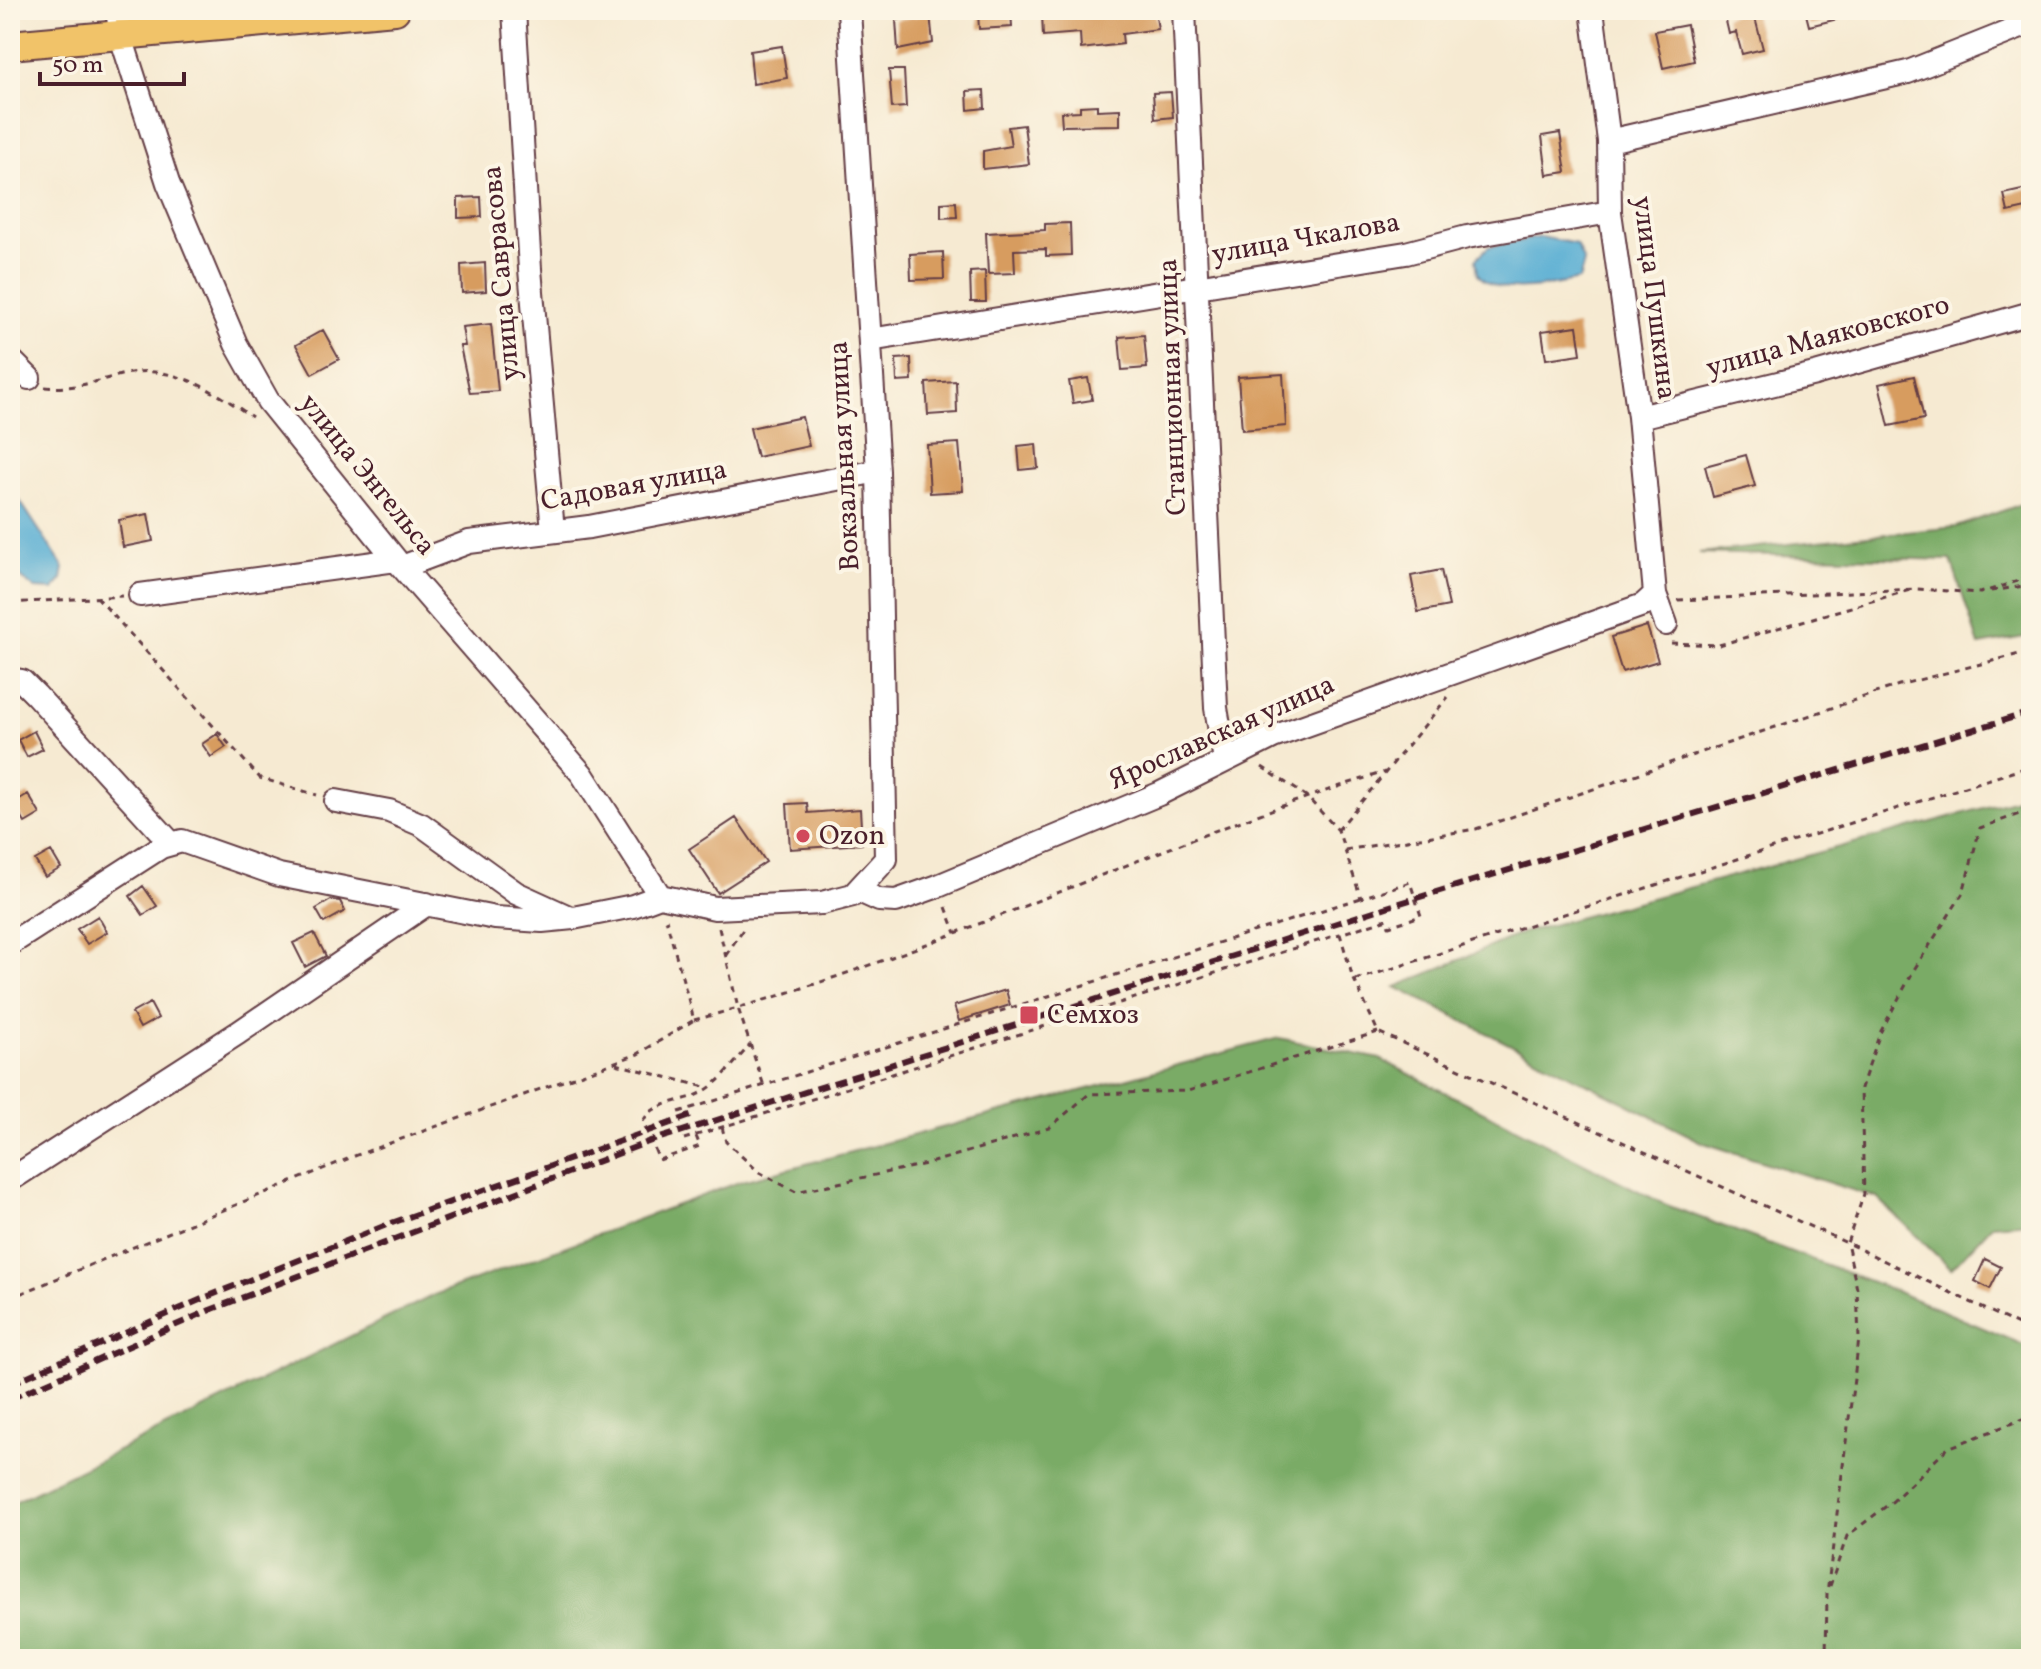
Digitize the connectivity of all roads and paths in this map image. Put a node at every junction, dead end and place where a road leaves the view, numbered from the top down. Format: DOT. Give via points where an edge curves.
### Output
graph roads {
  1 [pos="395,10"];
  2 [pos="514,10"];
  3 [pos="849,10"];
  4 [pos="1184,10"];
  5 [pos="1592,10"];
  6 [pos="2031,23"];
  7 [pos="119,24"];
  8 [pos="10,45"];
  9 [pos="1609,141"];
  10 [pos="1610,212"];
  11 [pos="1199,287"];
  12 [pos="2031,313"];
  13 [pos="870,340"];
  14 [pos="10,359"];
  15 [pos="29,378"];
  16 [pos="1639,417"];
  17 [pos="260,423"];
  18 [pos="878,471"];
  19 [pos="553,531"];
  20 [pos="399,564"];
  21 [pos="2031,577"];
  22 [pos="2031,585"];
  23 [pos="1916,589"];
  24 [pos="1980,593"];
  25 [pos="1655,594"];
  26 [pos="140,595"];
  27 [pos="97,597"];
  28 [pos="10,603"];
  29 [pos="1666,624"];
  30 [pos="2031,651"];
  31 [pos="1475,664"];
  32 [pos="10,679"];
  33 [pos="1229,758"];
  34 [pos="2031,766"];
  35 [pos="1385,772"];
  36 [pos="1306,796"];
  37 [pos="336,801"];
  38 [pos="2031,810"];
  39 [pos="1338,830"];
  40 [pos="170,842"];
  41 [pos="1345,850"];
  42 [pos="938,886"];
  43 [pos="859,891"];
  44 [pos="660,896"];
  45 [pos="1361,898"];
  46 [pos="427,904"];
  47 [pos="759,906"];
  48 [pos="715,908"];
  49 [pos="573,918"];
  50 [pos="956,933"];
  51 [pos="1340,934"];
  52 [pos="10,944"];
  53 [pos="726,955"];
  54 [pos="1354,980"];
  55 [pos="738,1008"];
  56 [pos="694,1020"];
  57 [pos="1378,1032"];
  58 [pos="751,1044"];
  59 [pos="613,1064"];
  60 [pos="764,1086"];
  61 [pos="709,1088"];
  62 [pos="679,1112"];
  63 [pos="722,1127"];
  64 [pos="696,1135"];
  65 [pos="684,1139"];
  66 [pos="10,1180"];
  67 [pos="1847,1243"];
  68 [pos="10,1298"];
  69 [pos="2031,1331"];
  70 [pos="2031,1416"];
  71 [pos="1827,1593"];
  72 [pos="1826,1659"];
  1 -- 7 [label="main road"];
  2 -- 19 [label="street, улица Саврасова"];
  3 -- 13 [label="street, Вокзальная улица"];
  4 -- 11 [label="street, Станционная улица"];
  5 -- 9 [label="street, улица Пушкина"];
  6 -- 9 [label="street" via="1908,72"];
  7 -- 8 [label="main road"];
  7 -- 20 [label="street, улица Энгельса" via="168,183 236,344 268,401"];
  9 -- 10 [label="street, улица Пушкина"];
  10 -- 11 [label="street, улица Чкалова"];
  10 -- 16 [label="street, улица Пушкина"];
  11 -- 13 [label="street, улица Чкалова"];
  11 -- 33 [label="street, Станционная улица" via="1216,708"];
  12 -- 16 [label="street, улица Маяковского"];
  13 -- 18 [label="street, Вокзальная улица"];
  14 -- 15 [label="street"];
  15 -- 17 [label="path" via="47,387 72,387 130,372 156,372 224,397"];
  16 -- 25 [label="street, улица Пушкина"];
  18 -- 19 [label="street, Садовая улица"];
  18 -- 43 [label="street, Вокзальная улица" via="886,859"];
  19 -- 20 [label="street, Садовая улица" via="469,542"];
  20 -- 26 [label="street, Садовая улица"];
  20 -- 44 [label="street, улица Энгельса" via="582,774"];
  21 -- 24 [label="path"];
  22 -- 24 [label="path"];
  23 -- 24 [label="path"];
  23 -- 25 [label="path" via="1675,601"];
  23 -- 29 [label="path" via="1719,645 1672,646"];
  25 -- 29 [label="street, улица Пушкина"];
  25 -- 31 [label="street, Ярославская улица" via="1643,605"];
  26 -- 27 [label="path"];
  27 -- 28 [label="path"];
  27 -- 37 [label="path" via="260,778"];
  30 -- 41 [label="path" via="1899,685 1476,829"];
  31 -- 33 [label="street, Ярославская улица"];
  31 -- 35 [label="path"];
  32 -- 40 [label="street" via="22,681 36,695"];
  33 -- 36 [label="path" via="1253,760"];
  33 -- 42 [label="street, Ярославская улица" via="1159,794"];
  34 -- 54 [label="path"];
  35 -- 36 [label="path"];
  35 -- 39 [label="path"];
  36 -- 39 [label="path"];
  36 -- 50 [label="path"];
  37 -- 49 [label="street" via="389,811 422,825 516,893"];
  38 -- 67 [label="path" via="1980,828 1963,893 1880,1033 1861,1088 1864,1194"];
  39 -- 41 [label="path"];
  40 -- 46 [label="street" via="182,841 279,875"];
  40 -- 52 [label="street"];
  41 -- 45 [label="path"];
  42 -- 43 [label="street, Ярославская улица" via="896,901"];
  42 -- 50 [label="path"];
  43 -- 47 [label="street" via="822,903"];
  44 -- 48 [label="street"];
  44 -- 49 [label="street"];
  44 -- 56 [label="path"];
  45 -- 51 [label="path" via="1410,882 1421,916 1389,926 1387,919"];
  45 -- 60 [label="path"];
  46 -- 49 [label="street" via="495,918"];
  46 -- 66 [label="street"];
  47 -- 48 [label="street"];
  47 -- 53 [label="path"];
  48 -- 53 [label="path"];
  50 -- 55 [label="path"];
  51 -- 54 [label="path"];
  51 -- 63 [label="path"];
  53 -- 55 [label="path"];
  54 -- 57 [label="path"];
  55 -- 56 [label="path"];
  55 -- 58 [label="path"];
  56 -- 59 [label="path"];
  57 -- 63 [label="path" via="1188,1091 1089,1094 1049,1128 926,1164 796,1192 759,1172 726,1142"];
  57 -- 67 [label="path"];
  58 -- 60 [label="path"];
  58 -- 61 [label="path"];
  59 -- 61 [label="path"];
  59 -- 68 [label="path" via="357,1155"];
  60 -- 62 [label="path"];
  61 -- 64 [label="path" via="655,1109 643,1122 659,1160 700,1146"];
  63 -- 64 [label="path"];
  64 -- 65 [label="path"];
  67 -- 69 [label="path"];
  67 -- 71 [label="path" via="1857,1289 1859,1339"];
  70 -- 71 [label="path" via="1948,1448 1847,1536"];
  71 -- 72 [label="path"];
}
